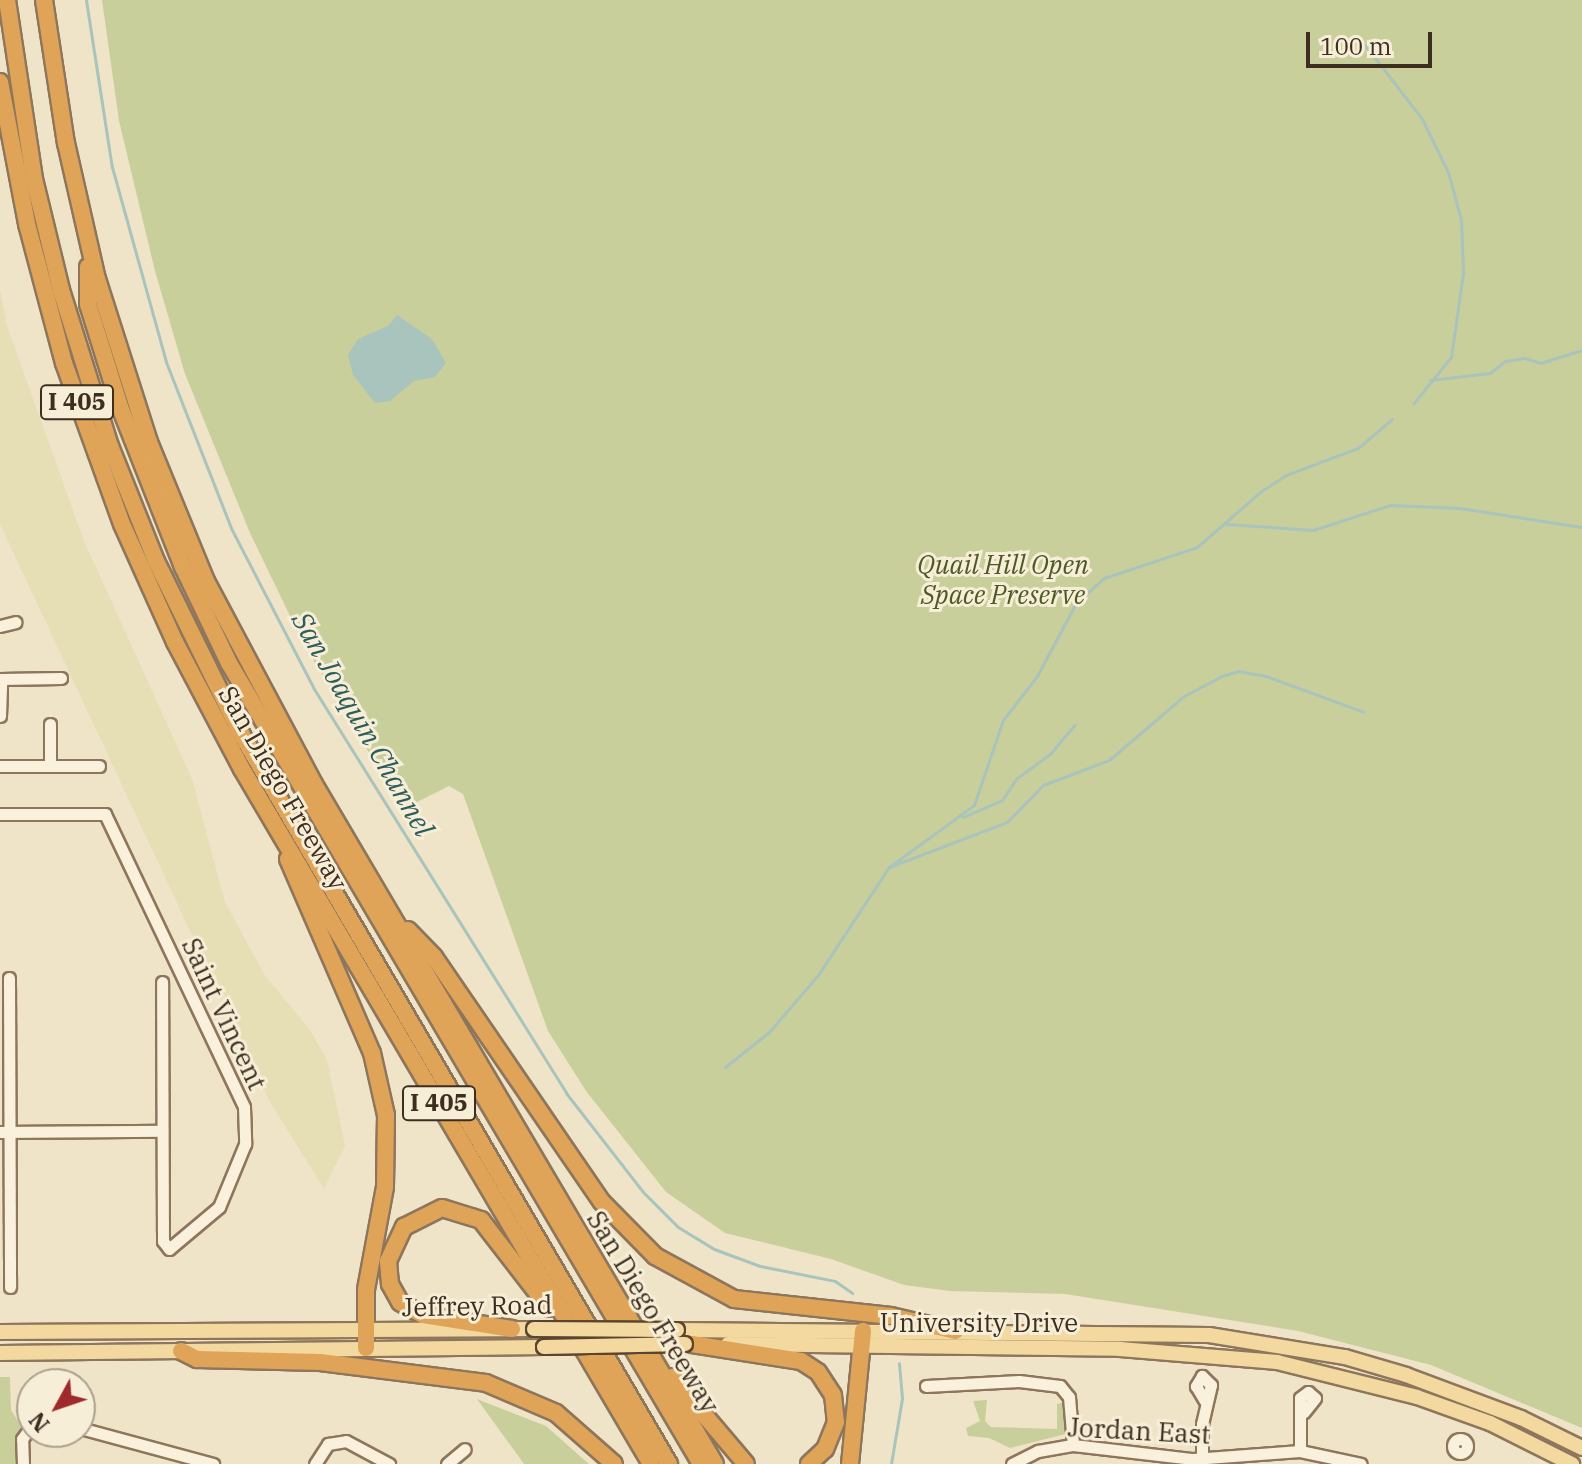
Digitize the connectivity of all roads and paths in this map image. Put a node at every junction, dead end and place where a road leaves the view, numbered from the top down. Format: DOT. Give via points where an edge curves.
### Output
graph roads {
  1 [pos="7,0"];
  2 [pos="44,0"];
  3 [pos="0,82"];
  4 [pos="87,242"];
  5 [pos="16,622"];
  6 [pos="0,626"];
  7 [pos="61,678"];
  8 [pos="0,679"];
  9 [pos="0,716"];
  10 [pos="50,724"];
  11 [pos="0,766"];
  12 [pos="50,766"];
  13 [pos="99,766"];
  14 [pos="0,814"];
  15 [pos="281,836"];
  16 [pos="390,911"];
  17 [pos="9,978"];
  18 [pos="162,982"];
  19 [pos="162,1131"];
  20 [pos="4,1132"];
  21 [pos="10,1287"];
  22 [pos="512,1329"];
  23 [pos="955,1331"];
  24 [pos="0,1332"];
  25 [pos="862,1339"];
  26 [pos="366,1340"];
  27 [pos="688,1344"];
  28 [pos="181,1351"];
  29 [pos="0,1353"];
  30 [pos="650,1353"];
  31 [pos="595,1370"];
  32 [pos="926,1386"];
  33 [pos="1205,1401"];
  34 [pos="1304,1412"];
  35 [pos="96,1432"];
  36 [pos="1073,1445"];
  37 [pos="1582,1448"];
  38 [pos="465,1449"];
  39 [pos="1300,1451"];
  40 [pos="1202,1459"];
  41 [pos="1232,1460"];
  42 [pos="213,1464"];
  43 [pos="315,1464"];
  44 [pos="389,1464"];
  45 [pos="447,1464"];
  46 [pos="614,1464"];
  47 [pos="651,1464"];
  48 [pos="669,1464"];
  49 [pos="701,1464"];
  50 [pos="715,1464"];
  51 [pos="746,1464"];
  52 [pos="809,1464"];
  53 [pos="850,1464"];
  54 [pos="1012,1464"];
  55 [pos="1361,1464"];
  56 [pos="1572,1464"];
  1 -- 48 [label="highway" via="34,179 61,290 110,446 156,561 239,730"];
  2 -- 4 [label="highway, San Diego Freeway / I 405"];
  3 -- 15 [label="highway, San Diego Freeway / I 405" via="39,275 97,461 175,642"];
  4 -- 16 [label="highway, San Diego Freeway / I 405" via="129,387 187,540 259,687"];
  4 -- 49 [label="highway, San Diego Freeway" via="88,304 120,407 183,567 229,663"];
  5 -- 6 [label="street"];
  7 -- 8 [label="street"];
  8 -- 9 [label="street"];
  10 -- 12 [label="street"];
  11 -- 12 [label="street"];
  12 -- 13 [label="street"];
  14 -- 19 [label="street, Saint Vincent" via="105,814 244,1107 245,1144 219,1207 169,1249 163,1245"];
  15 -- 26 [label="highway" via="293,880 361,1028 382,1090 385,1187 366,1290"];
  15 -- 31 [label="highway, San Diego Freeway / I 405"];
  16 -- 23 [label="highway" via="434,957 602,1202 655,1256 734,1299 891,1316"];
  16 -- 30 [label="highway, San Diego Freeway / I 405"];
  17 -- 20 [label="street"];
  18 -- 19 [label="street, Saint Vincent"];
  19 -- 20 [label="street"];
  20 -- 21 [label="street"];
  22 -- 25 [label="main road, Jeffrey Road, bridge"];
  22 -- 26 [label="main road, Jeffrey Road"];
  22 -- 31 [label="highway" via="423,1315 400,1302 390,1284 388,1261 404,1227 442,1208 481,1220"];
  23 -- 25 [label="main road, Jeffrey Road"];
  23 -- 37 [label="main road, University Drive" via="1161,1332 1298,1348 1345,1357 1471,1397"];
  24 -- 26 [label="main road, Jeffrey Road"];
  25 -- 27 [label="main road, University Drive"];
  25 -- 53 [label="highway"];
  25 -- 56 [label="main road, University Drive" via="1120,1349 1277,1362 1417,1397 1490,1423"];
  26 -- 27 [label="main road, University Drive, bridge" via="544,1347"];
  26 -- 28 [label="main road, Jeffrey Road"];
  27 -- 52 [label="highway" via="801,1361 818,1372 833,1395 836,1422 825,1449"];
  28 -- 29 [label="main road, Jeffrey Road"];
  28 -- 46 [label="highway" via="197,1359 320,1362 486,1383 556,1413"];
  30 -- 50 [label="highway, San Diego Freeway / I 405"];
  30 -- 51 [label="highway"];
  31 -- 47 [label="highway, San Diego Freeway / I 405"];
  32 -- 36 [label="street" via="1019,1381 1060,1386 1069,1397"];
  33 -- 40 [label="street"];
  34 -- 39 [label="street"];
  35 -- 42 [label="street"];
  36 -- 40 [label="street, Jordan East"];
  36 -- 54 [label="street, Jordan East" via="1038,1451"];
  38 -- 45 [label="street"];
  39 -- 41 [label="street, Jordan East"];
  39 -- 55 [label="street, Jordan East"];
  40 -- 41 [label="street, Jordan East"];
  43 -- 44 [label="street" via="328,1444 346,1441"];
}
